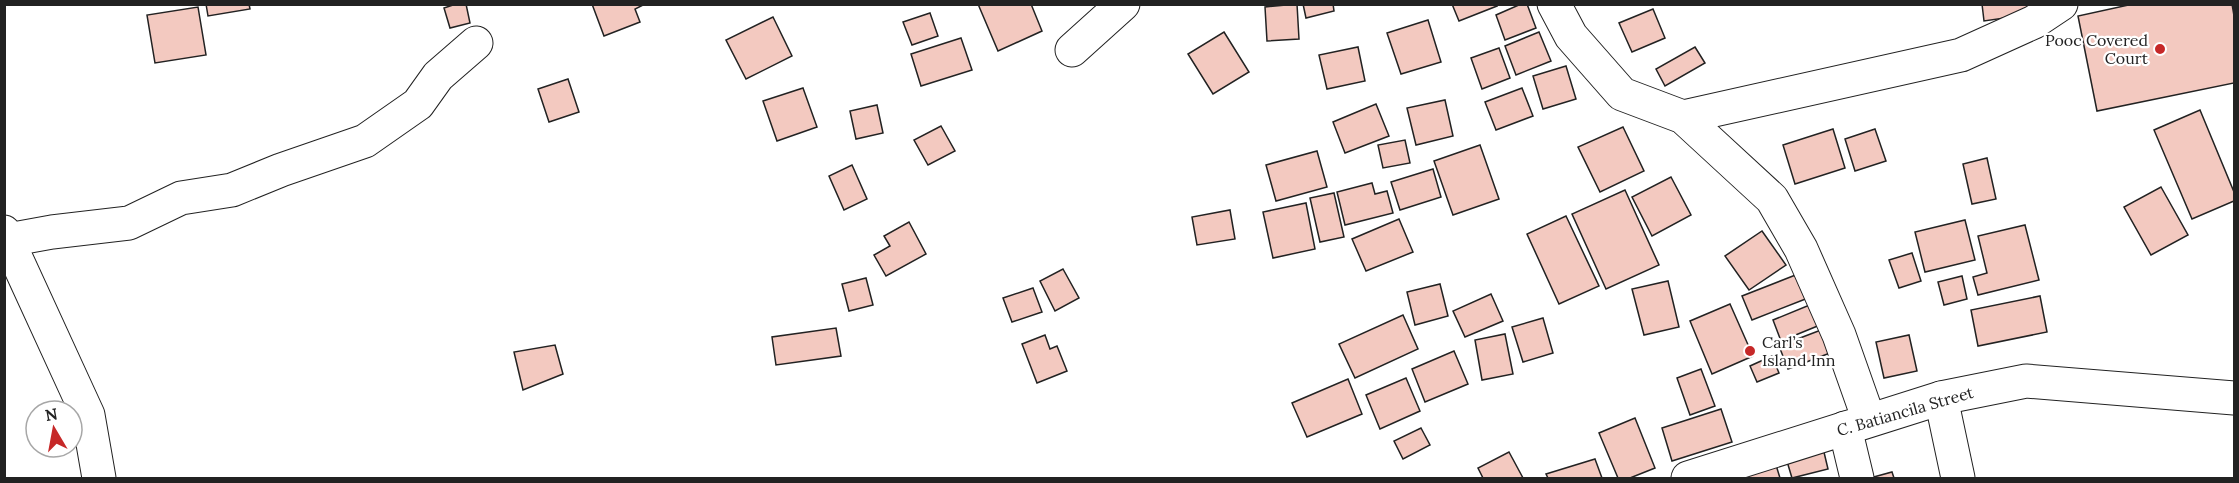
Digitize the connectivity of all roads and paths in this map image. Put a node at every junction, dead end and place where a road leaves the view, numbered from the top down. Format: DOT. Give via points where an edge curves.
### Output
graph roads {
  1 [pos="1123,4"];
  2 [pos="1554,4"];
  3 [pos="2061,4"];
  4 [pos="476,43"];
  5 [pos="1072,50"];
  6 [pos="1683,117"];
  7 [pos="6,236"];
  8 [pos="1941,398"];
  9 [pos="2235,399"];
  10 [pos="1857,424"];
  11 [pos="99,478"];
  12 [pos="1688,478"];
  13 [pos="1857,478"];
  14 [pos="1958,478"];
  1 -- 5 [label="street"];
  2 -- 6 [label="street" via="1571,36 1622,94"];
  3 -- 6 [label="street" via="2034,22 1961,55"];
  4 -- 7 [label="street" via="438,76 418,104 365,141 232,190 181,198 129,223"];
  6 -- 10 [label="street" via="1772,199 1801,249 1839,335"];
  7 -- 11 [label="street" via="88,415"];
  8 -- 9 [label="street, C. Batiancila Street" via="2026,381"];
  8 -- 10 [label="street, C. Batiancila Street"];
  8 -- 14 [label="street"];
  10 -- 12 [label="street, C. Batiancila Street"];
  10 -- 13 [label="street"];
}
